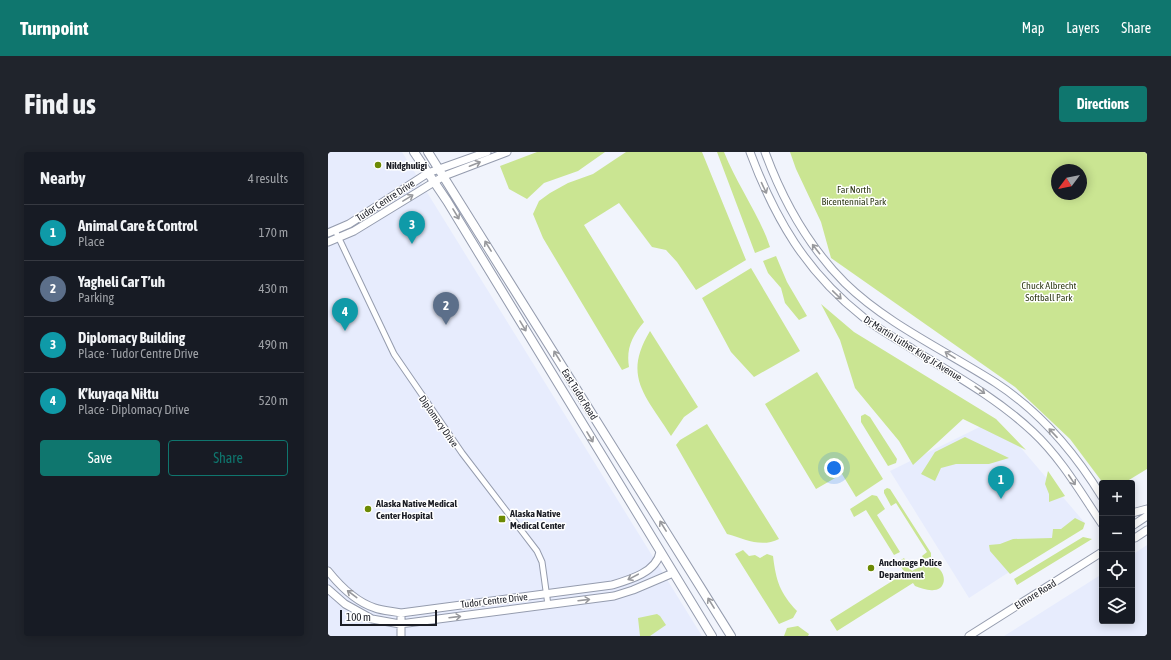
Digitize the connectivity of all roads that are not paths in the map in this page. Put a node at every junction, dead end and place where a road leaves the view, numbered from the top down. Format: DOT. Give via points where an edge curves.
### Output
graph roads {
  1 [pos="414,152"];
  2 [pos="428,152"];
  3 [pos="487,152"];
  4 [pos="507,152"];
  5 [pos="750,152"];
  6 [pos="765,152"];
  7 [pos="439,168"];
  8 [pos="428,173"];
  9 [pos="444,176"];
  10 [pos="434,182"];
  11 [pos="331,231"];
  12 [pos="338,238"];
  13 [pos="328,242"];
  14 [pos="1088,475"];
  15 [pos="1099,488"];
  16 [pos="1099,492"];
  17 [pos="1147,509"];
  18 [pos="1135,513"];
  19 [pos="1147,516"];
  20 [pos="1099,520"];
  21 [pos="1135,524"];
  22 [pos="1147,530"];
  23 [pos="1135,538"];
  24 [pos="660,552"];
  25 [pos="1099,554"];
  26 [pos="328,571"];
  27 [pos="673,572"];
  28 [pos="328,589"];
  29 [pos="546,594"];
  30 [pos="548,605"];
  31 [pos="401,613"];
  32 [pos="400,624"];
  33 [pos="401,636"];
  34 [pos="712,636"];
  35 [pos="731,636"];
  36 [pos="969,636"];
  1 -- 8 [label="main road, East Tudor Road"];
  2 -- 7 [label="main road, East Tudor Road"];
  3 -- 7 [label="street, Tudor Centre Drive"];
  9 -- 4 [label="street, Tudor Centre Drive, one-way"];
  5 -- 20 [label="street, Dr Martin Luther King Jr Avenue, one-way" via="776,214 793,242 838,296 864,318 973,386 1034,433 1062,466"];
  14 -- 6 [label="street, Dr Martin Luther King Jr Avenue, one-way" via="1035,414 997,384 879,311 845,283 814,248 791,211"];
  7 -- 8 [label="street, Tudor Centre Drive"];
  7 -- 9 [label="main road, East Tudor Road"];
  8 -- 10 [label="main road, East Tudor Road"];
  8 -- 11 [label="street, Tudor Centre Drive" via="349,224"];
  9 -- 10 [label="street, Tudor Centre Drive"];
  35 -- 9 [label="main road, East Tudor Road, one-way"];
  12 -- 10 [label="street, Tudor Centre Drive, one-way" via="354,231"];
  10 -- 24 [label="main road, East Tudor Road, one-way" via="448,201"];
  11 -- 12 [label="street, Diplomacy Drive"];
  12 -- 13 [label="street, Tudor Centre Drive"];
  12 -- 29 [label="street, Diplomacy Drive" via="394,354 462,453 537,551 542,562"];
  14 -- 15 [label="street"];
  14 -- 16 [label="street, Dr Martin Luther King Jr Avenue"];
  17 -- 18 [label="street"];
  19 -- 21 [label="street"];
  22 -- 23 [label="street"];
  24 -- 27 [label="main road, East Tudor Road"];
  24 -- 29 [label="street, Tudor Centre Drive, one-way" via="656,565 629,580 612,585"];
  25 -- 36 [label="street, Elmore Road"];
  31 -- 26 [label="street, Tudor Centre Drive, one-way" via="376,608 364,602 352,595"];
  30 -- 27 [label="street, Tudor Centre Drive, one-way" via="614,596"];
  27 -- 34 [label="main road, East Tudor Road"];
  28 -- 32 [label="street, Tudor Centre Drive" via="345,604 372,619"];
  29 -- 30 [label="street, Diplomacy Drive"];
  29 -- 31 [label="street, Tudor Centre Drive"];
  32 -- 30 [label="street, Tudor Centre Drive, one-way"];
  31 -- 32 [label="street"];
  32 -- 33 [label="street"];
}
